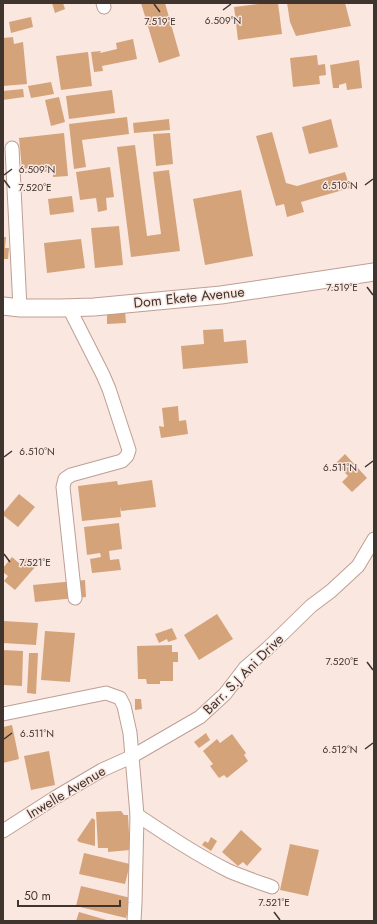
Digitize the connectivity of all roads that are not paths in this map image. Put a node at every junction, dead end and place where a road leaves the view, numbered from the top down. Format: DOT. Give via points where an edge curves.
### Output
graph roads {
  1 [pos="12,148"];
  2 [pos="374,272"];
  3 [pos="3,306"];
  4 [pos="20,308"];
  5 [pos="68,308"];
  6 [pos="374,539"];
  7 [pos="75,598"];
  8 [pos="3,714"];
  9 [pos="131,757"];
  10 [pos="137,815"];
  11 [pos="3,831"];
  12 [pos="272,887"];
  13 [pos="134,921"];
  1 -- 4 [label="street"];
  2 -- 5 [label="street, Dom Ekete Avenue" via="221,295"];
  3 -- 4 [label="street, Dom Ekete Avenue"];
  4 -- 5 [label="street, Dom Ekete Avenue"];
  5 -- 7 [label="street" via="103,375 129,450 122,461 64,479"];
  6 -- 9 [label="street, Barr. S.J Ani Drive" via="358,566 245,668 225,694 200,717"];
  8 -- 9 [label="street" via="106,693 120,698 124,706 130,733"];
  9 -- 10 [label="street"];
  9 -- 11 [label="street, Inwelle Avenue" via="102,770"];
  10 -- 12 [label="street" via="215,863"];
  10 -- 13 [label="street"];
}
